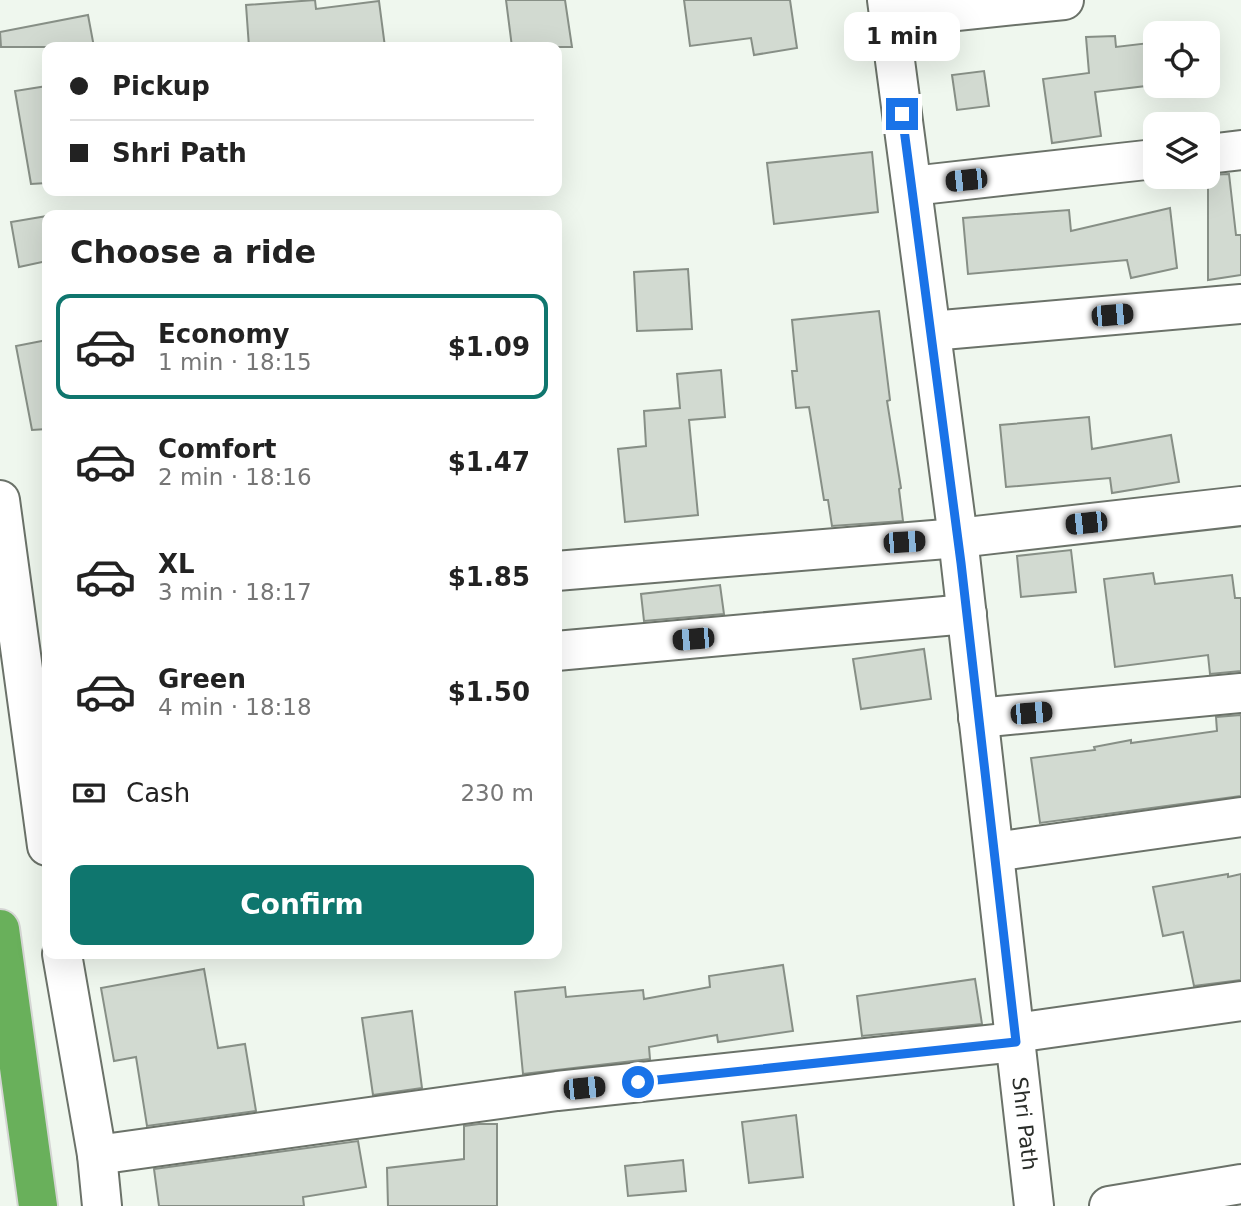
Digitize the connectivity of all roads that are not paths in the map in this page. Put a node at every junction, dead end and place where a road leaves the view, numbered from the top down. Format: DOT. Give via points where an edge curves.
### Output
graph roads {
  1 [pos="1063,0"];
  2 [pos="889,9"];
  3 [pos="1241,150"];
  4 [pos="1220,153"];
  5 [pos="1143,160"];
  6 [pos="912,186"];
  7 [pos="1241,304"];
  8 [pos="931,331"];
  9 [pos="0,500"];
  10 [pos="1241,506"];
  11 [pos="958,538"];
  12 [pos="562,571"];
  13 [pos="967,614"];
  14 [pos="562,650"];
  15 [pos="1241,693"];
  16 [pos="37,698"];
  17 [pos="978,718"];
  18 [pos="42,772"];
  19 [pos="1241,817"];
  20 [pos="994,852"];
  21 [pos="0,929"];
  22 [pos="63,959"];
  23 [pos="1241,1002"];
  24 [pos="1015,1038"];
  25 [pos="97,1155"];
  26 [pos="1241,1184"];
  27 [pos="38,1206"];
  28 [pos="102,1206"];
  29 [pos="1034,1206"];
  30 [pos="1109,1206"];
  1 -- 2 [label="street"];
  2 -- 6 [label="street, Shri Path"];
  3 -- 4 [label="street"];
  5 -- 6 [label="street"];
  6 -- 8 [label="street, Shri Path"];
  7 -- 8 [label="street"];
  8 -- 11 [label="street, Shri Path"];
  9 -- 16 [label="street"];
  10 -- 11 [label="street"];
  11 -- 12 [label="street"];
  11 -- 13 [label="street, Shri Path"];
  13 -- 14 [label="street"];
  13 -- 17 [label="street, Shri Path"];
  15 -- 17 [label="street"];
  16 -- 18 [label="street"];
  17 -- 20 [label="street, Shri Path"];
  19 -- 20 [label="street"];
  20 -- 24 [label="street, Shri Path"];
  21 -- 27 [label="highway"];
  22 -- 25 [label="street"];
  23 -- 24 [label="street"];
  24 -- 25 [label="street" via="558,1091"];
  24 -- 29 [label="street, Shri Path"];
  25 -- 28 [label="street"];
  26 -- 30 [label="street"];
}
